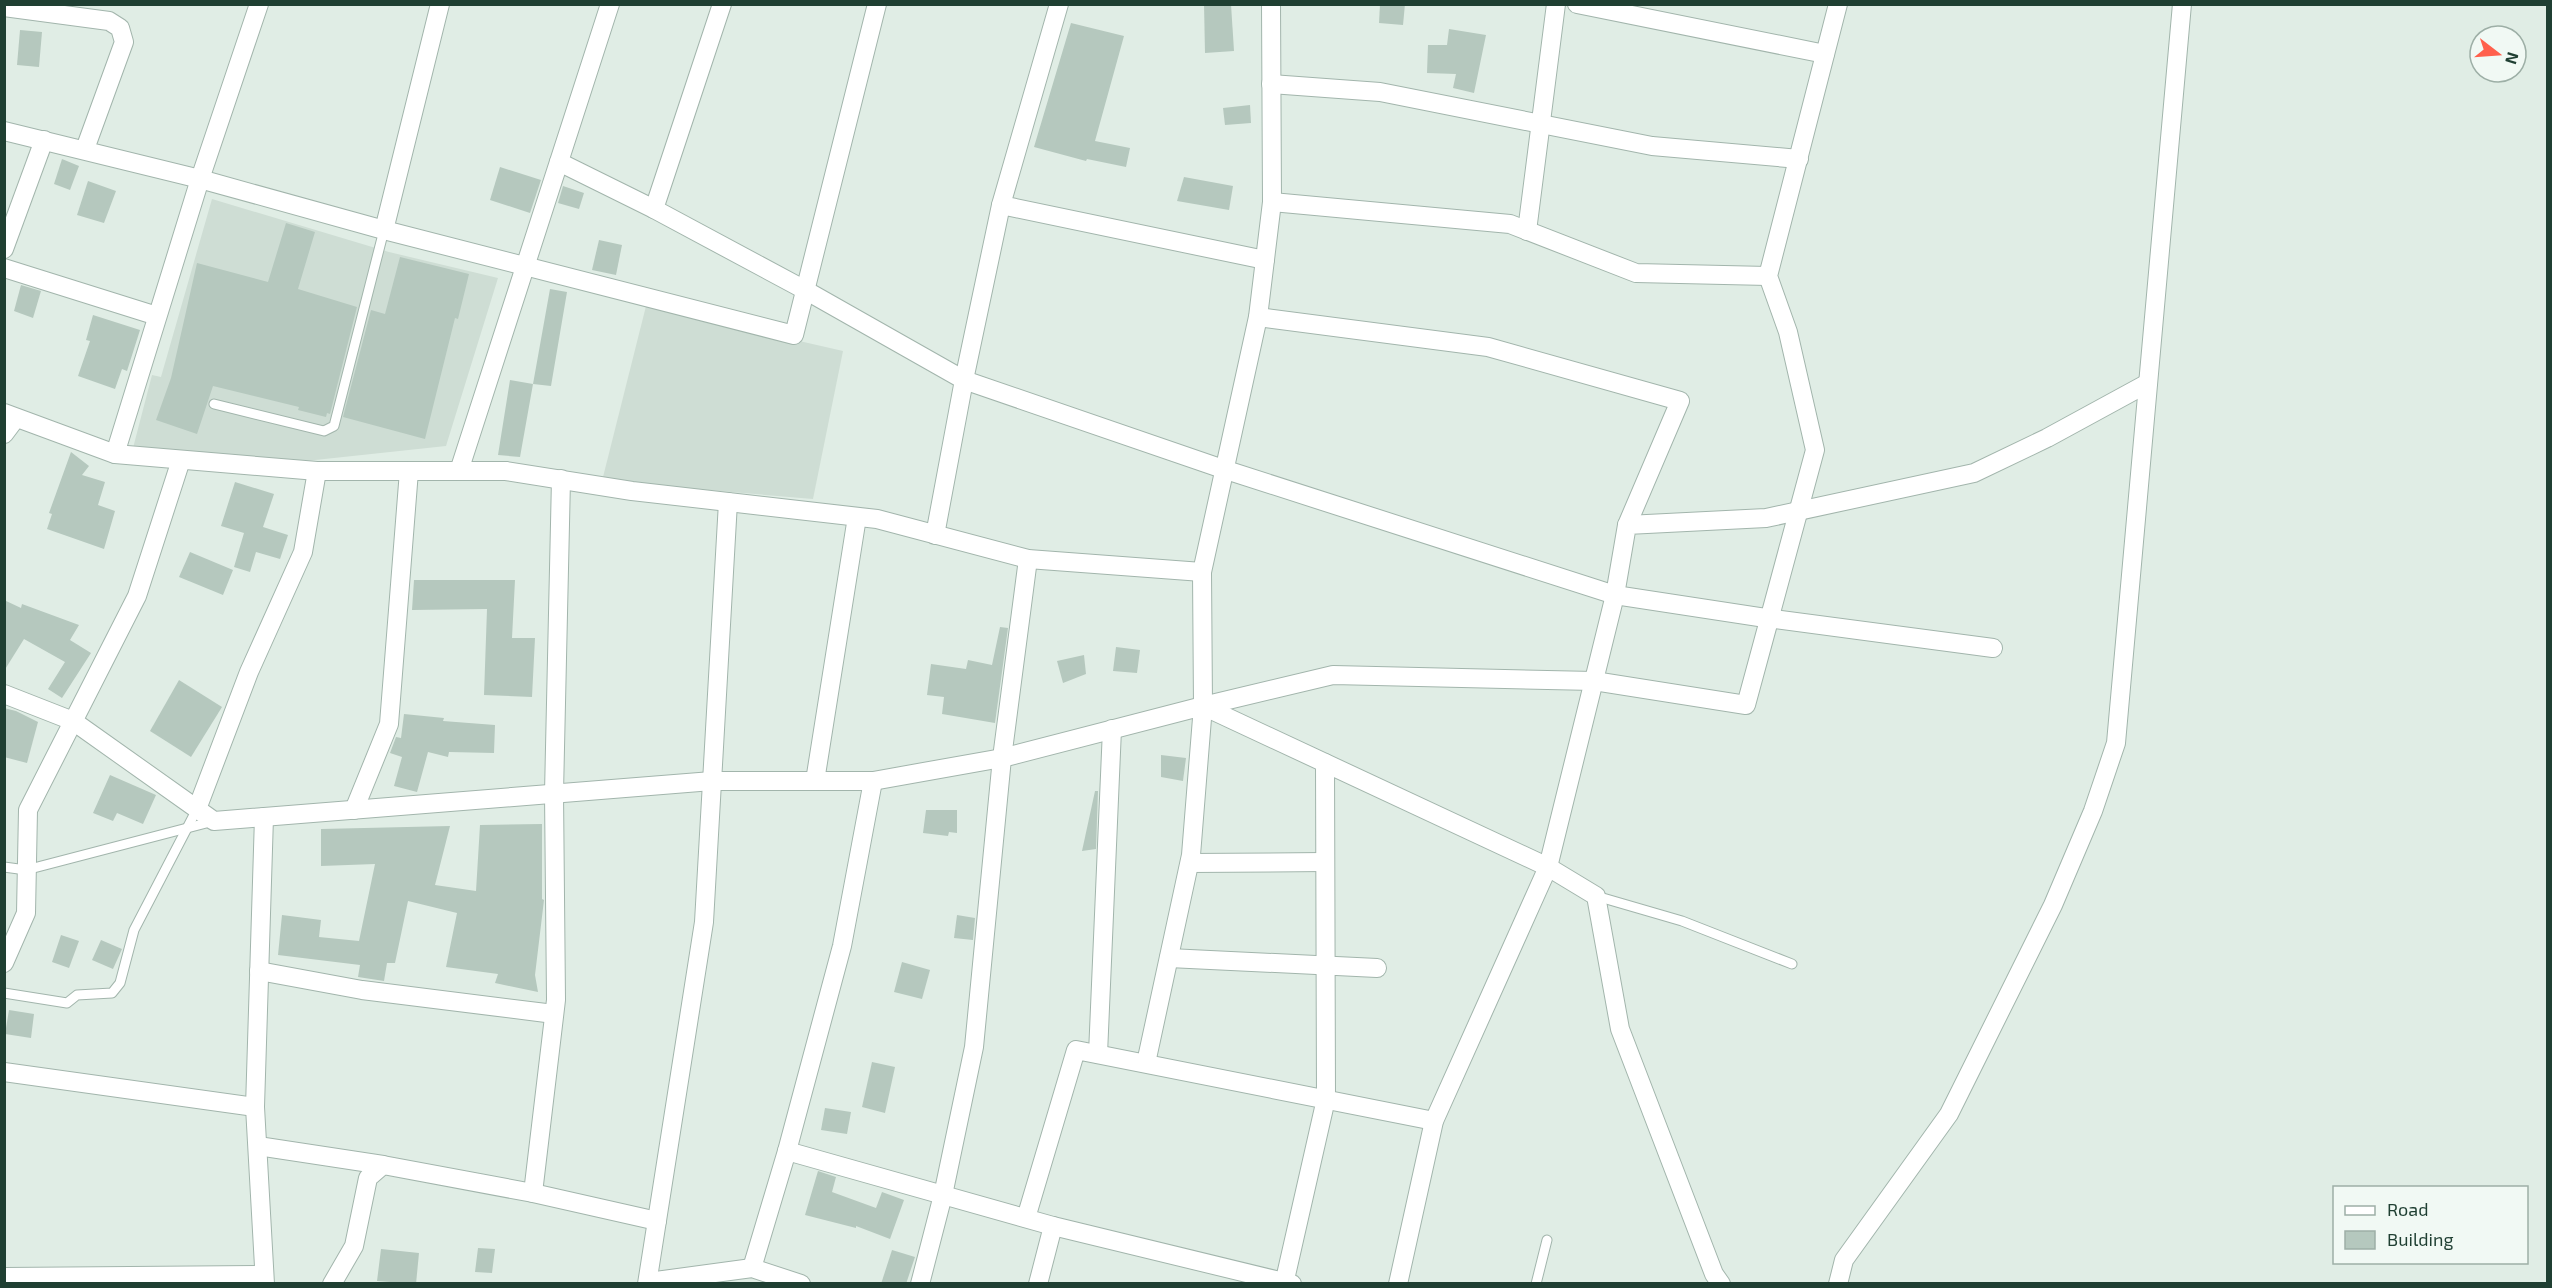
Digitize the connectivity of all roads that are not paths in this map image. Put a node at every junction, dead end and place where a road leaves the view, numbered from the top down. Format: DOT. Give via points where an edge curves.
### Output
graph roads {
  1 [pos="259,4"];
  2 [pos="440,4"];
  3 [pos="610,4"];
  4 [pos="722,4"];
  5 [pos="877,4"];
  6 [pos="1059,4"];
  7 [pos="1271,4"];
  8 [pos="1556,4"];
  9 [pos="1577,4"];
  10 [pos="1838,4"];
  11 [pos="2184,6"];
  12 [pos="4,7"];
  13 [pos="1825,54"];
  14 [pos="1271,84"];
  15 [pos="1541,124"];
  16 [pos="4,131"];
  17 [pos="44,140"];
  18 [pos="85,149"];
  19 [pos="1799,159"];
  20 [pos="559,162"];
  21 [pos="200,178"];
  22 [pos="1272,202"];
  23 [pos="1001,205"];
  24 [pos="654,209"];
  25 [pos="384,230"];
  26 [pos="1527,231"];
  27 [pos="4,249"];
  28 [pos="1265,260"];
  29 [pos="525,267"];
  30 [pos="4,268"];
  31 [pos="1768,276"];
  32 [pos="805,290"];
  33 [pos="157,316"];
  34 [pos="1258,317"];
  35 [pos="964,380"];
  36 [pos="2148,384"];
  37 [pos="214,404"];
  38 [pos="10,416"];
  39 [pos="4,434"];
  40 [pos="115,454"];
  41 [pos="181,460"];
  42 [pos="1223,470"];
  43 [pos="317,471"];
  44 [pos="409,471"];
  45 [pos="459,471"];
  46 [pos="561,479"];
  47 [pos="728,502"];
  48 [pos="1798,511"];
  49 [pos="857,517"];
  50 [pos="1627,525"];
  51 [pos="935,535"];
  52 [pos="1028,559"];
  53 [pos="1202,572"];
  54 [pos="1615,595"];
  55 [pos="1770,618"];
  56 [pos="1993,648"];
  57 [pos="1594,681"];
  58 [pos="4,694"];
  59 [pos="1203,706"];
  60 [pos="73,722"];
  61 [pos="1112,729"];
  62 [pos="1002,758"];
  63 [pos="1325,763"];
  64 [pos="712,781"];
  65 [pos="815,781"];
  66 [pos="873,781"];
  67 [pos="554,794"];
  68 [pos="197,809"];
  69 [pos="354,810"];
  70 [pos="264,817"];
  71 [pos="214,821"];
  72 [pos="187,828"];
  73 [pos="1325,862"];
  74 [pos="1190,863"];
  75 [pos="4,867"];
  76 [pos="1548,867"];
  77 [pos="26,870"];
  78 [pos="1596,896"];
  79 [pos="1169,958"];
  80 [pos="4,963"];
  81 [pos="1792,964"];
  82 [pos="1326,966"];
  83 [pos="1377,968"];
  84 [pos="259,971"];
  85 [pos="4,993"];
  86 [pos="554,1014"];
  87 [pos="1098,1054"];
  88 [pos="1146,1063"];
  89 [pos="4,1072"];
  90 [pos="1326,1099"];
  91 [pos="255,1107"];
  92 [pos="1434,1121"];
  93 [pos="258,1146"];
  94 [pos="787,1152"];
  95 [pos="383,1166"];
  96 [pos="533,1193"];
  97 [pos="943,1195"];
  98 [pos="1026,1218"];
  99 [pos="657,1221"];
  100 [pos="1053,1226"];
  101 [pos="1547,1240"];
  102 [pos="752,1268"];
  103 [pos="4,1276"];
  104 [pos="264,1279"];
  105 [pos="648,1283"];
  106 [pos="1287,1283"];
  107 [pos="333,1284"];
  108 [pos="801,1284"];
  109 [pos="920,1284"];
  110 [pos="1038,1284"];
  111 [pos="1398,1284"];
  112 [pos="1536,1284"];
  113 [pos="1720,1284"];
  114 [pos="1838,1284"];
  1 -- 21 [label="street"];
  2 -- 25 [label="street"];
  3 -- 20 [label="street"];
  4 -- 24 [label="street"];
  5 -- 32 [label="street"];
  6 -- 23 [label="street"];
  7 -- 14 [label="street"];
  8 -- 15 [label="street"];
  9 -- 13 [label="street"];
  10 -- 13 [label="street"];
  11 -- 36 [label="street"];
  12 -- 18 [label="street" via="109,21 120,28 124,42"];
  13 -- 19 [label="street"];
  14 -- 15 [label="street" via="1380,92"];
  14 -- 22 [label="street"];
  15 -- 19 [label="street" via="1652,146"];
  15 -- 26 [label="street"];
  16 -- 17 [label="street"];
  17 -- 18 [label="street"];
  17 -- 27 [label="street"];
  18 -- 21 [label="street"];
  19 -- 31 [label="street"];
  20 -- 24 [label="street"];
  20 -- 29 [label="street"];
  21 -- 25 [label="street"];
  21 -- 33 [label="street"];
  22 -- 26 [label="street" via="1510,224"];
  22 -- 28 [label="street"];
  23 -- 28 [label="street"];
  23 -- 35 [label="street"];
  24 -- 32 [label="street"];
  25 -- 29 [label="street"];
  25 -- 37 [label="lane" via="334,426 324,431"];
  26 -- 31 [label="street" via="1636,273"];
  28 -- 34 [label="street"];
  29 -- 32 [label="street" via="794,335"];
  29 -- 45 [label="street"];
  30 -- 33 [label="street"];
  31 -- 48 [label="street" via="1788,332 1815,450"];
  32 -- 35 [label="street"];
  33 -- 40 [label="street"];
  34 -- 42 [label="street"];
  34 -- 50 [label="street" via="1488,348 1680,401"];
  35 -- 42 [label="street"];
  35 -- 51 [label="street"];
  36 -- 48 [label="street" via="1974,473"];
  36 -- 114 [label="street" via="2116,743 2093,811 2053,905 1949,1114 1844,1260"];
  38 -- 39 [label="street"];
  38 -- 40 [label="street"];
  40 -- 41 [label="street"];
  41 -- 43 [label="street"];
  41 -- 60 [label="street" via="137,596"];
  42 -- 53 [label="street"];
  42 -- 54 [label="street"];
  43 -- 44 [label="street"];
  43 -- 68 [label="street" via="303,552 249,672"];
  44 -- 45 [label="street"];
  44 -- 69 [label="street" via="389,724"];
  45 -- 46 [label="street" via="506,471"];
  46 -- 47 [label="street"];
  46 -- 67 [label="street"];
  47 -- 49 [label="street"];
  47 -- 64 [label="street"];
  48 -- 50 [label="street" via="1766,518"];
  48 -- 55 [label="street"];
  49 -- 51 [label="street"];
  49 -- 65 [label="street"];
  50 -- 54 [label="street"];
  51 -- 52 [label="street"];
  52 -- 53 [label="street"];
  52 -- 62 [label="street"];
  53 -- 59 [label="street"];
  54 -- 55 [label="street"];
  54 -- 57 [label="street"];
  55 -- 56 [label="street"];
  55 -- 57 [label="street" via="1746,705"];
  57 -- 59 [label="street" via="1333,675"];
  57 -- 76 [label="street"];
  58 -- 60 [label="street"];
  59 -- 61 [label="street"];
  59 -- 63 [label="street"];
  59 -- 74 [label="street"];
  60 -- 68 [label="street"];
  60 -- 77 [label="street" via="28,810"];
  61 -- 62 [label="street"];
  61 -- 87 [label="street"];
  62 -- 66 [label="street"];
  62 -- 97 [label="street" via="974,1047"];
  63 -- 73 [label="street"];
  63 -- 76 [label="street"];
  64 -- 65 [label="street"];
  64 -- 67 [label="street"];
  64 -- 99 [label="street" via="704,922"];
  65 -- 66 [label="street"];
  66 -- 94 [label="street" via="842,946"];
  67 -- 69 [label="street"];
  67 -- 86 [label="street"];
  68 -- 71 [label="street"];
  68 -- 72 [label="lane"];
  69 -- 70 [label="street"];
  70 -- 71 [label="street"];
  70 -- 84 [label="street"];
  71 -- 72 [label="lane"];
  72 -- 77 [label="lane"];
  72 -- 85 [label="lane" via="134,930 120,983 112,993 77,995 67,1003"];
  73 -- 74 [label="street"];
  73 -- 82 [label="street"];
  74 -- 79 [label="street"];
  75 -- 77 [label="lane"];
  76 -- 78 [label="street"];
  76 -- 92 [label="street"];
  77 -- 80 [label="street" via="26,913"];
  78 -- 81 [label="lane" via="1682,921"];
  78 -- 113 [label="street" via="1620,1029 1674,1175"];
  79 -- 82 [label="street"];
  79 -- 88 [label="street"];
  82 -- 83 [label="street"];
  82 -- 90 [label="street"];
  84 -- 86 [label="street" via="362,990"];
  84 -- 91 [label="street"];
  86 -- 96 [label="street"];
  87 -- 88 [label="street"];
  87 -- 98 [label="street" via="1076,1050"];
  88 -- 90 [label="street"];
  89 -- 91 [label="street"];
  90 -- 92 [label="street"];
  90 -- 106 [label="street"];
  91 -- 93 [label="street"];
  92 -- 111 [label="street"];
  93 -- 95 [label="street"];
  93 -- 104 [label="street"];
  94 -- 97 [label="street"];
  94 -- 102 [label="street"];
  95 -- 96 [label="street"];
  95 -- 107 [label="street" via="368,1178 354,1246"];
  96 -- 99 [label="street"];
  97 -- 98 [label="street"];
  97 -- 109 [label="street"];
  98 -- 100 [label="street"];
  99 -- 105 [label="street"];
  100 -- 106 [label="street"];
  100 -- 110 [label="street"];
  101 -- 112 [label="lane"];
  102 -- 105 [label="street"];
  102 -- 108 [label="street"];
  103 -- 104 [label="street"];
}
